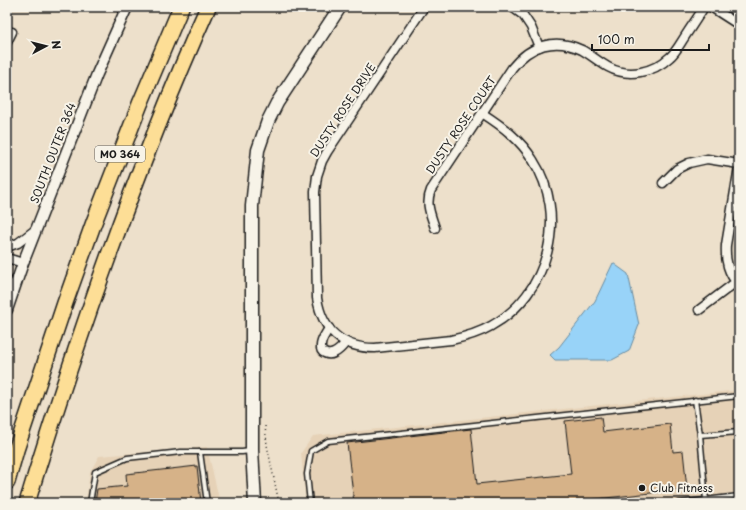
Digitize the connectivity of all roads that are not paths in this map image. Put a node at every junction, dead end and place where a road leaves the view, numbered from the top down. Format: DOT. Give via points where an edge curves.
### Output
graph roads {
  1 [pos="127,7"];
  2 [pos="181,7"];
  3 [pos="208,7"];
  4 [pos="340,7"];
  5 [pos="424,7"];
  6 [pos="512,7"];
  7 [pos="704,7"];
  8 [pos="712,7"];
  9 [pos="739,25"];
  10 [pos="12,32"];
  11 [pos="7,42"];
  12 [pos="539,47"];
  13 [pos="482,113"];
  14 [pos="739,166"];
  15 [pos="663,183"];
  16 [pos="435,228"];
  17 [pos="36,230"];
  18 [pos="7,247"];
  19 [pos="7,258"];
  20 [pos="23,263"];
  21 [pos="7,280"];
  22 [pos="737,284"];
  23 [pos="13,294"];
  24 [pos="7,310"];
  25 [pos="699,310"];
  26 [pos="329,328"];
  27 [pos="346,342"];
  28 [pos="739,396"];
  29 [pos="695,400"];
  30 [pos="52,422"];
  31 [pos="739,432"];
  32 [pos="700,435"];
  33 [pos="16,450"];
  34 [pos="252,450"];
  35 [pos="200,452"];
  36 [pos="7,467"];
  37 [pos="7,482"];
  38 [pos="739,496"];
  39 [pos="706,500"];
  40 [pos="27,503"];
  41 [pos="35,503"];
  42 [pos="90,503"];
  43 [pos="207,503"];
  44 [pos="255,503"];
  45 [pos="310,503"];
  46 [pos="679,503"];
  1 -- 17 [label="street, SOUTH OUTER 364" via="97,74"];
  2 -- 33 [label="highway, MO 364" via="94,222"];
  3 -- 30 [label="highway, MO 364" via="127,206"];
  4 -- 34 [label="main road" via="277,103 258,150 252,206"];
  5 -- 26 [label="street, DUSTY ROSE DRIVE" via="327,152 316,176 317,298 318,308"];
  6 -- 12 [label="street" via="531,27"];
  7 -- 12 [label="street" via="670,57 647,71 635,73 614,70 570,46 557,44"];
  8 -- 9 [label="street"];
  10 -- 11 [label="street"];
  12 -- 13 [label="street, DUSTY ROSE COURT" via="519,59"];
  13 -- 16 [label="street, DUSTY ROSE COURT" via="431,190 428,198 429,210"];
  13 -- 27 [label="street, DUSTY ROSE DRIVE" via="520,142 534,161 545,183 550,206 550,244 533,287 502,319 485,330 463,337 375,348 352,346"];
  14 -- 15 [label="street" via="708,159 689,163 677,169"];
  14 -- 22 [label="street" via="725,255 729,272"];
  17 -- 18 [label="street" via="18,243"];
  17 -- 20 [label="street, SOUTH OUTER 364"];
  19 -- 20 [label="street"];
  20 -- 23 [label="street, SOUTH OUTER 364"];
  21 -- 23 [label="street"];
  22 -- 25 [label="street"];
  23 -- 24 [label="street, SOUTH OUTER 364"];
  26 -- 27 [label="street, DUSTY ROSE DRIVE"];
  26 -- 27 [label="street" via="322,340 321,350 324,353 334,353"];
  28 -- 29 [label="lane"];
  29 -- 32 [label="lane"];
  29 -- 45 [label="lane" via="328,441 311,451 307,474"];
  30 -- 40 [label="highway, MO 364"];
  30 -- 41 [label="highway"];
  31 -- 32 [label="lane"];
  32 -- 39 [label="lane"];
  33 -- 36 [label="highway"];
  33 -- 37 [label="highway, MO 364"];
  34 -- 35 [label="lane"];
  34 -- 44 [label="main road"];
  35 -- 42 [label="lane" via="127,458 95,472"];
  35 -- 43 [label="lane"];
  38 -- 39 [label="lane"];
  39 -- 46 [label="lane"];
}
